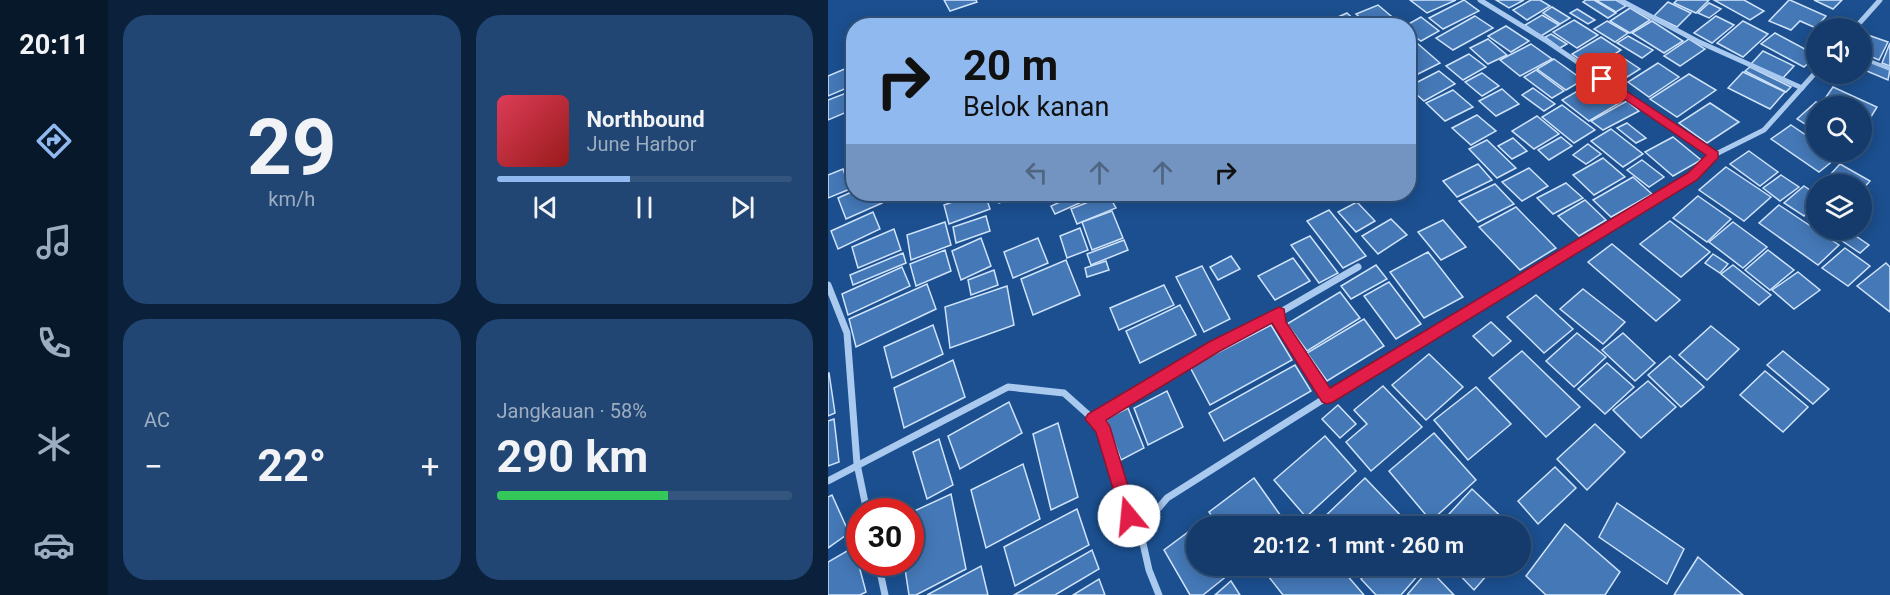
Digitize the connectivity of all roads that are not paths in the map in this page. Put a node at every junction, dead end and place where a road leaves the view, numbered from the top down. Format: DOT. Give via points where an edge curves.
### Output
graph roads {
  1 [pos="1480,0"];
  2 [pos="1620,0"];
  3 [pos="1880,0"];
  4 [pos="1864,18"];
  5 [pos="1872,62"];
  6 [pos="1890,69"];
  7 [pos="1806,83"];
  8 [pos="1802,88"];
  9 [pos="1714,155"];
  10 [pos="1358,267"];
  11 [pos="828,285"];
  12 [pos="1279,313"];
  13 [pos="1327,397"];
  14 [pos="1093,419"];
  15 [pos="857,464"];
  16 [pos="828,481"];
  17 [pos="864,498"];
  18 [pos="1140,530"];
  19 [pos="881,576"];
  20 [pos="885,595"];
  21 [pos="1159,595"];
  1 -- 9 [label="street"];
  2 -- 8 [label="street" via="1697,41"];
  3 -- 4 [label="street"];
  5 -- 6 [label="lane"];
  7 -- 8 [label="street"];
  8 -- 9 [label="street" via="1764,130"];
  9 -- 13 [label="street" via="1692,176"];
  10 -- 12 [label="street"];
  11 -- 15 [label="street" via="847,333"];
  12 -- 13 [label="street" via="1280,323"];
  12 -- 14 [label="street" via="1215,346"];
  13 -- 18 [label="street" via="1167,498"];
  14 -- 15 [label="street" via="1064,393 1008,387"];
  14 -- 18 [label="street" via="1102,427 1129,516"];
  15 -- 16 [label="street"];
  15 -- 17 [label="street"];
  18 -- 21 [label="street"];
  19 -- 20 [label="street"];
}
